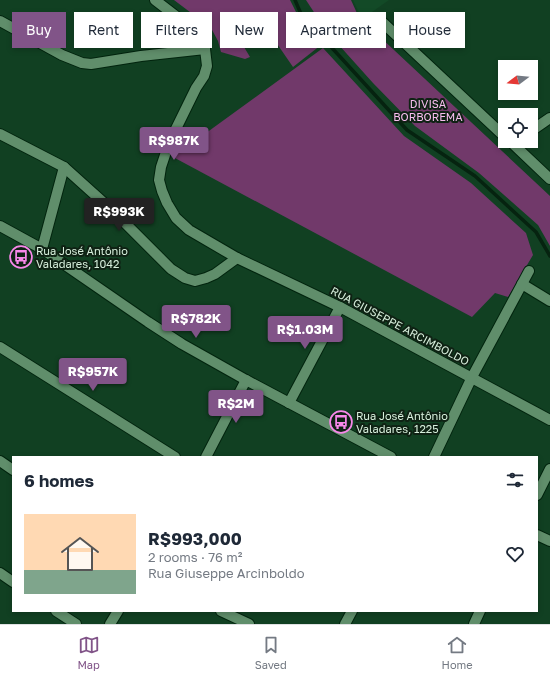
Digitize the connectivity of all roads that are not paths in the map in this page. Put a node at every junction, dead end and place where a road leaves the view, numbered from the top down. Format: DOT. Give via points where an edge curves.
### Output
graph roads {
  1 [pos="155,0"];
  2 [pos="0,21"];
  3 [pos="386,26"];
  4 [pos="206,49"];
  5 [pos="550,118"];
  6 [pos="538,126"];
  7 [pos="498,129"];
  8 [pos="0,134"];
  9 [pos="518,148"];
  10 [pos="64,167"];
  11 [pos="550,179"];
  12 [pos="1,230"];
  13 [pos="42,250"];
  14 [pos="237,258"];
  15 [pos="529,271"];
  16 [pos="522,284"];
  17 [pos="550,302"];
  18 [pos="340,307"];
  19 [pos="0,347"];
  20 [pos="472,377"];
  21 [pos="246,380"];
  22 [pos="289,403"];
  23 [pos="550,420"];
  24 [pos="173,456"];
  25 [pos="207,456"];
  26 [pos="389,456"];
  27 [pos="434,456"];
  28 [pos="0,461"];
  29 [pos="12,469"];
  30 [pos="550,469"];
  31 [pos="538,493"];
  32 [pos="538,535"];
  33 [pos="550,541"];
  34 [pos="0,573"];
  35 [pos="12,581"];
  36 [pos="58,612"];
  37 [pos="117,612"];
  38 [pos="223,612"];
  39 [pos="351,612"];
  40 [pos="480,612"];
  41 [pos="76,624"];
  42 [pos="110,624"];
  43 [pos="249,624"];
  44 [pos="345,624"];
  45 [pos="474,624"];
  1 -- 4 [label="street" via="194,30"];
  2 -- 4 [label="street" via="82,63 91,64"];
  3 -- 7 [label="street"];
  4 -- 14 [label="street, RUA GIUSEPPE ARCIMBOLDO" via="207,66 204,76 169,143 159,180 167,203 176,218 189,230"];
  5 -- 6 [label="street"];
  8 -- 10 [label="street"];
  9 -- 11 [label="street"];
  10 -- 13 [label="street"];
  10 -- 14 [label="street" via="171,269 185,278 196,281 206,278 216,274"];
  12 -- 13 [label="street"];
  13 -- 21 [label="street" via="182,344"];
  14 -- 18 [label="street, RUA GIUSEPPE ARCIMBOLDO"];
  15 -- 16 [label="street"];
  16 -- 17 [label="street"];
  16 -- 20 [label="street"];
  18 -- 20 [label="street, RUA GIUSEPPE ARCIMBOLDO"];
  18 -- 22 [label="street"];
  19 -- 24 [label="street"];
  20 -- 23 [label="street, RUA GIUSEPPE ARCIMBOLDO"];
  20 -- 27 [label="street"];
  21 -- 22 [label="street"];
  21 -- 25 [label="street"];
  22 -- 26 [label="street"];
  28 -- 29 [label="street"];
  30 -- 31 [label="street"];
  32 -- 33 [label="street"];
  34 -- 35 [label="street"];
  36 -- 41 [label="street"];
  37 -- 42 [label="street"];
  38 -- 43 [label="street"];
  39 -- 44 [label="street"];
  40 -- 45 [label="street"];
}
